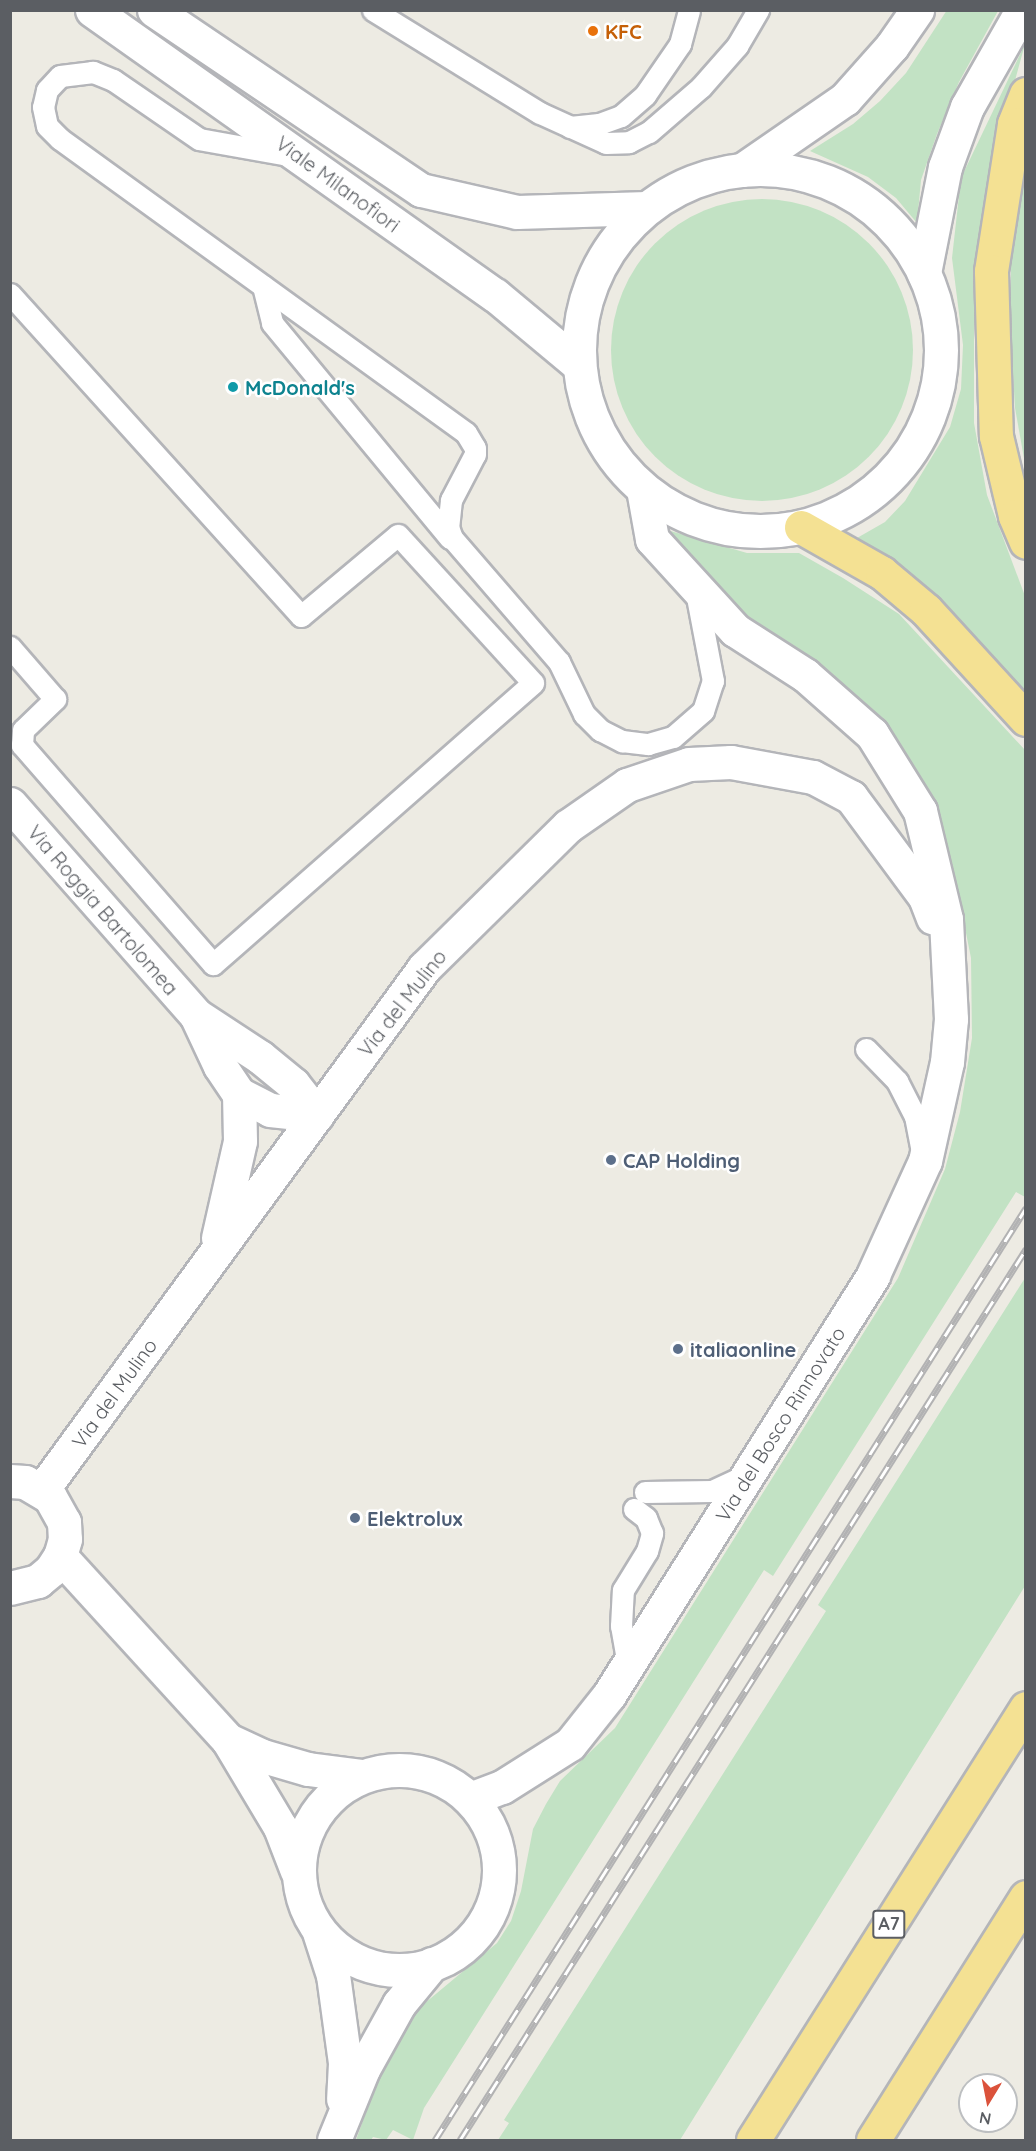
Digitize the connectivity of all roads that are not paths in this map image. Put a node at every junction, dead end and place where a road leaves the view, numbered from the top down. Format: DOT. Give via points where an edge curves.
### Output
graph roads {
  1 [pos="92,10"];
  2 [pos="154,10"];
  3 [pos="373,10"];
  4 [pos="689,10"];
  5 [pos="758,10"];
  6 [pos="916,10"];
  7 [pos="1022,10"];
  8 [pos="1026,94"];
  9 [pos="566,127"];
  10 [pos="300,157"];
  11 [pos="742,170"];
  12 [pos="647,208"];
  13 [pos="924,273"];
  14 [pos="263,286"];
  15 [pos="10,294"];
  16 [pos="579,364"];
  17 [pos="643,489"];
  18 [pos="801,527"];
  19 [pos="1026,542"];
  20 [pos="462,553"];
  21 [pos="695,586"];
  22 [pos="10,647"];
  23 [pos="1026,719"];
  24 [pos="10,804"];
  25 [pos="887,842"];
  26 [pos="950,968"];
  27 [pos="196,1015"];
  28 [pos="866,1049"];
  29 [pos="238,1094"];
  30 [pos="317,1115"];
  31 [pos="924,1161"];
  32 [pos="212,1260"];
  33 [pos="750,1474"];
  34 [pos="10,1481"];
  35 [pos="42,1490"];
  36 [pos="60,1557"];
  37 [pos="14,1592"];
  38 [pos="628,1665"];
  39 [pos="1026,1708"];
  40 [pos="228,1740"];
  41 [pos="361,1776"];
  42 [pos="470,1799"];
  43 [pos="297,1872"];
  44 [pos="1026,1897"];
  45 [pos="318,1930"];
  46 [pos="432,1964"];
  47 [pos="337,2133"];
  48 [pos="753,2140"];
  49 [pos="873,2140"];
  1 -- 10 [label="street, Viale Milanofiori"];
  2 -- 12 [label="street, Viale Milanofiori" via="421,190 517,212"];
  3 -- 9 [label="lane"];
  4 -- 9 [label="lane" via="680,44 645,95 621,116 599,124"];
  5 -- 9 [label="lane" via="737,46 701,87 649,132 629,142 606,143"];
  6 -- 11 [label="street" via="892,46 845,99"];
  7 -- 13 [label="street" via="963,117 945,167"];
  8 -- 19 [label="highway" via="1014,124 991,271 996,436 1015,516"];
  10 -- 14 [label="lane" via="199,139 112,80 93,72 60,76 47,90 43,107 47,126 60,139"];
  10 -- 16 [label="street, Viale Milanofiori" via="495,295"];
  11 -- 12 [label="street" via="704,177 673,190"];
  11 -- 13 [label="street" via="819,179 851,194 891,227"];
  12 -- 16 [label="street" via="618,238 594,277 580,321"];
  13 -- 18 [label="street" via="940,327 940,377 927,422 908,455 882,485 854,504"];
  14 -- 20 [label="lane" via="272,323"];
  14 -- 20 [label="lane" via="472,440 475,454 448,514 448,527"];
  15 -- 22 [label="lane" via="301,616 398,535 533,683 213,964 22,745 23,730 55,699"];
  16 -- 17 [label="street" via="585,400 599,435"];
  17 -- 18 [label="street" via="692,519 721,528 750,531"];
  17 -- 21 [label="street, Via del Bosco Rinnovato" via="652,540"];
  18 -- 23 [label="highway" via="882,573 926,610"];
  20 -- 21 [label="lane" via="559,662 584,714 600,730 634,744 673,737 695,721 709,699 712,657"];
  21 -- 26 [label="street, Via del Bosco Rinnovato" via="735,630 806,675 872,734 920,811 946,919"];
  24 -- 27 [label="street, Via Roggia Bartolomea"];
  25 -- 26 [label="street, Via del Bosco Rinnovato" via="926,897"];
  25 -- 30 [label="street, Via del Mulino" via="850,797 813,777 731,762 689,764 627,785 568,826 424,968"];
  26 -- 31 [label="street, Via del Bosco Rinnovato" via="947,1062"];
  27 -- 29 [label="street, Via Roggia Bartolomea"];
  27 -- 30 [label="street, Via Roggia Bartolomea" via="293,1084"];
  28 -- 31 [label="lane" via="897,1081 915,1116"];
  29 -- 30 [label="street" via="270,1110"];
  29 -- 32 [label="street" via="240,1141 231,1195"];
  30 -- 32 [label="street, Via del Mulino"];
  31 -- 33 [label="street, Via del Bosco Rinnovato" via="873,1275"];
  32 -- 35 [label="street, Via del Mulino"];
  33 -- 38 [label="street, Via del Bosco Rinnovato"];
  33 -- 38 [label="lane" via="712,1491 640,1500 652,1533 647,1551 623,1590 621,1626"];
  34 -- 35 [label="street"];
  35 -- 36 [label="street" via="57,1505 64,1522"];
  36 -- 37 [label="street" via="51,1570"];
  36 -- 40 [label="street"];
  38 -- 42 [label="street, Via del Bosco Rinnovato" via="570,1744 502,1786"];
  39 -- 48 [label="highway, A7"];
  40 -- 41 [label="street" via="297,1766"];
  40 -- 43 [label="street" via="280,1827"];
  41 -- 42 [label="street" via="390,1769 419,1771 447,1781"];
  41 -- 43 [label="street" via="336,1791 315,1812 302,1841"];
  42 -- 46 [label="street" via="490,1826 496,1848 497,1892 484,1923 470,1940"];
  43 -- 45 [label="street" via="303,1903"];
  44 -- 49 [label="highway"];
  45 -- 46 [label="street" via="341,1952 370,1966 401,1970"];
  45 -- 47 [label="street" via="333,1975 345,2063"];
  46 -- 47 [label="street" via="399,2004 363,2069"];
}
